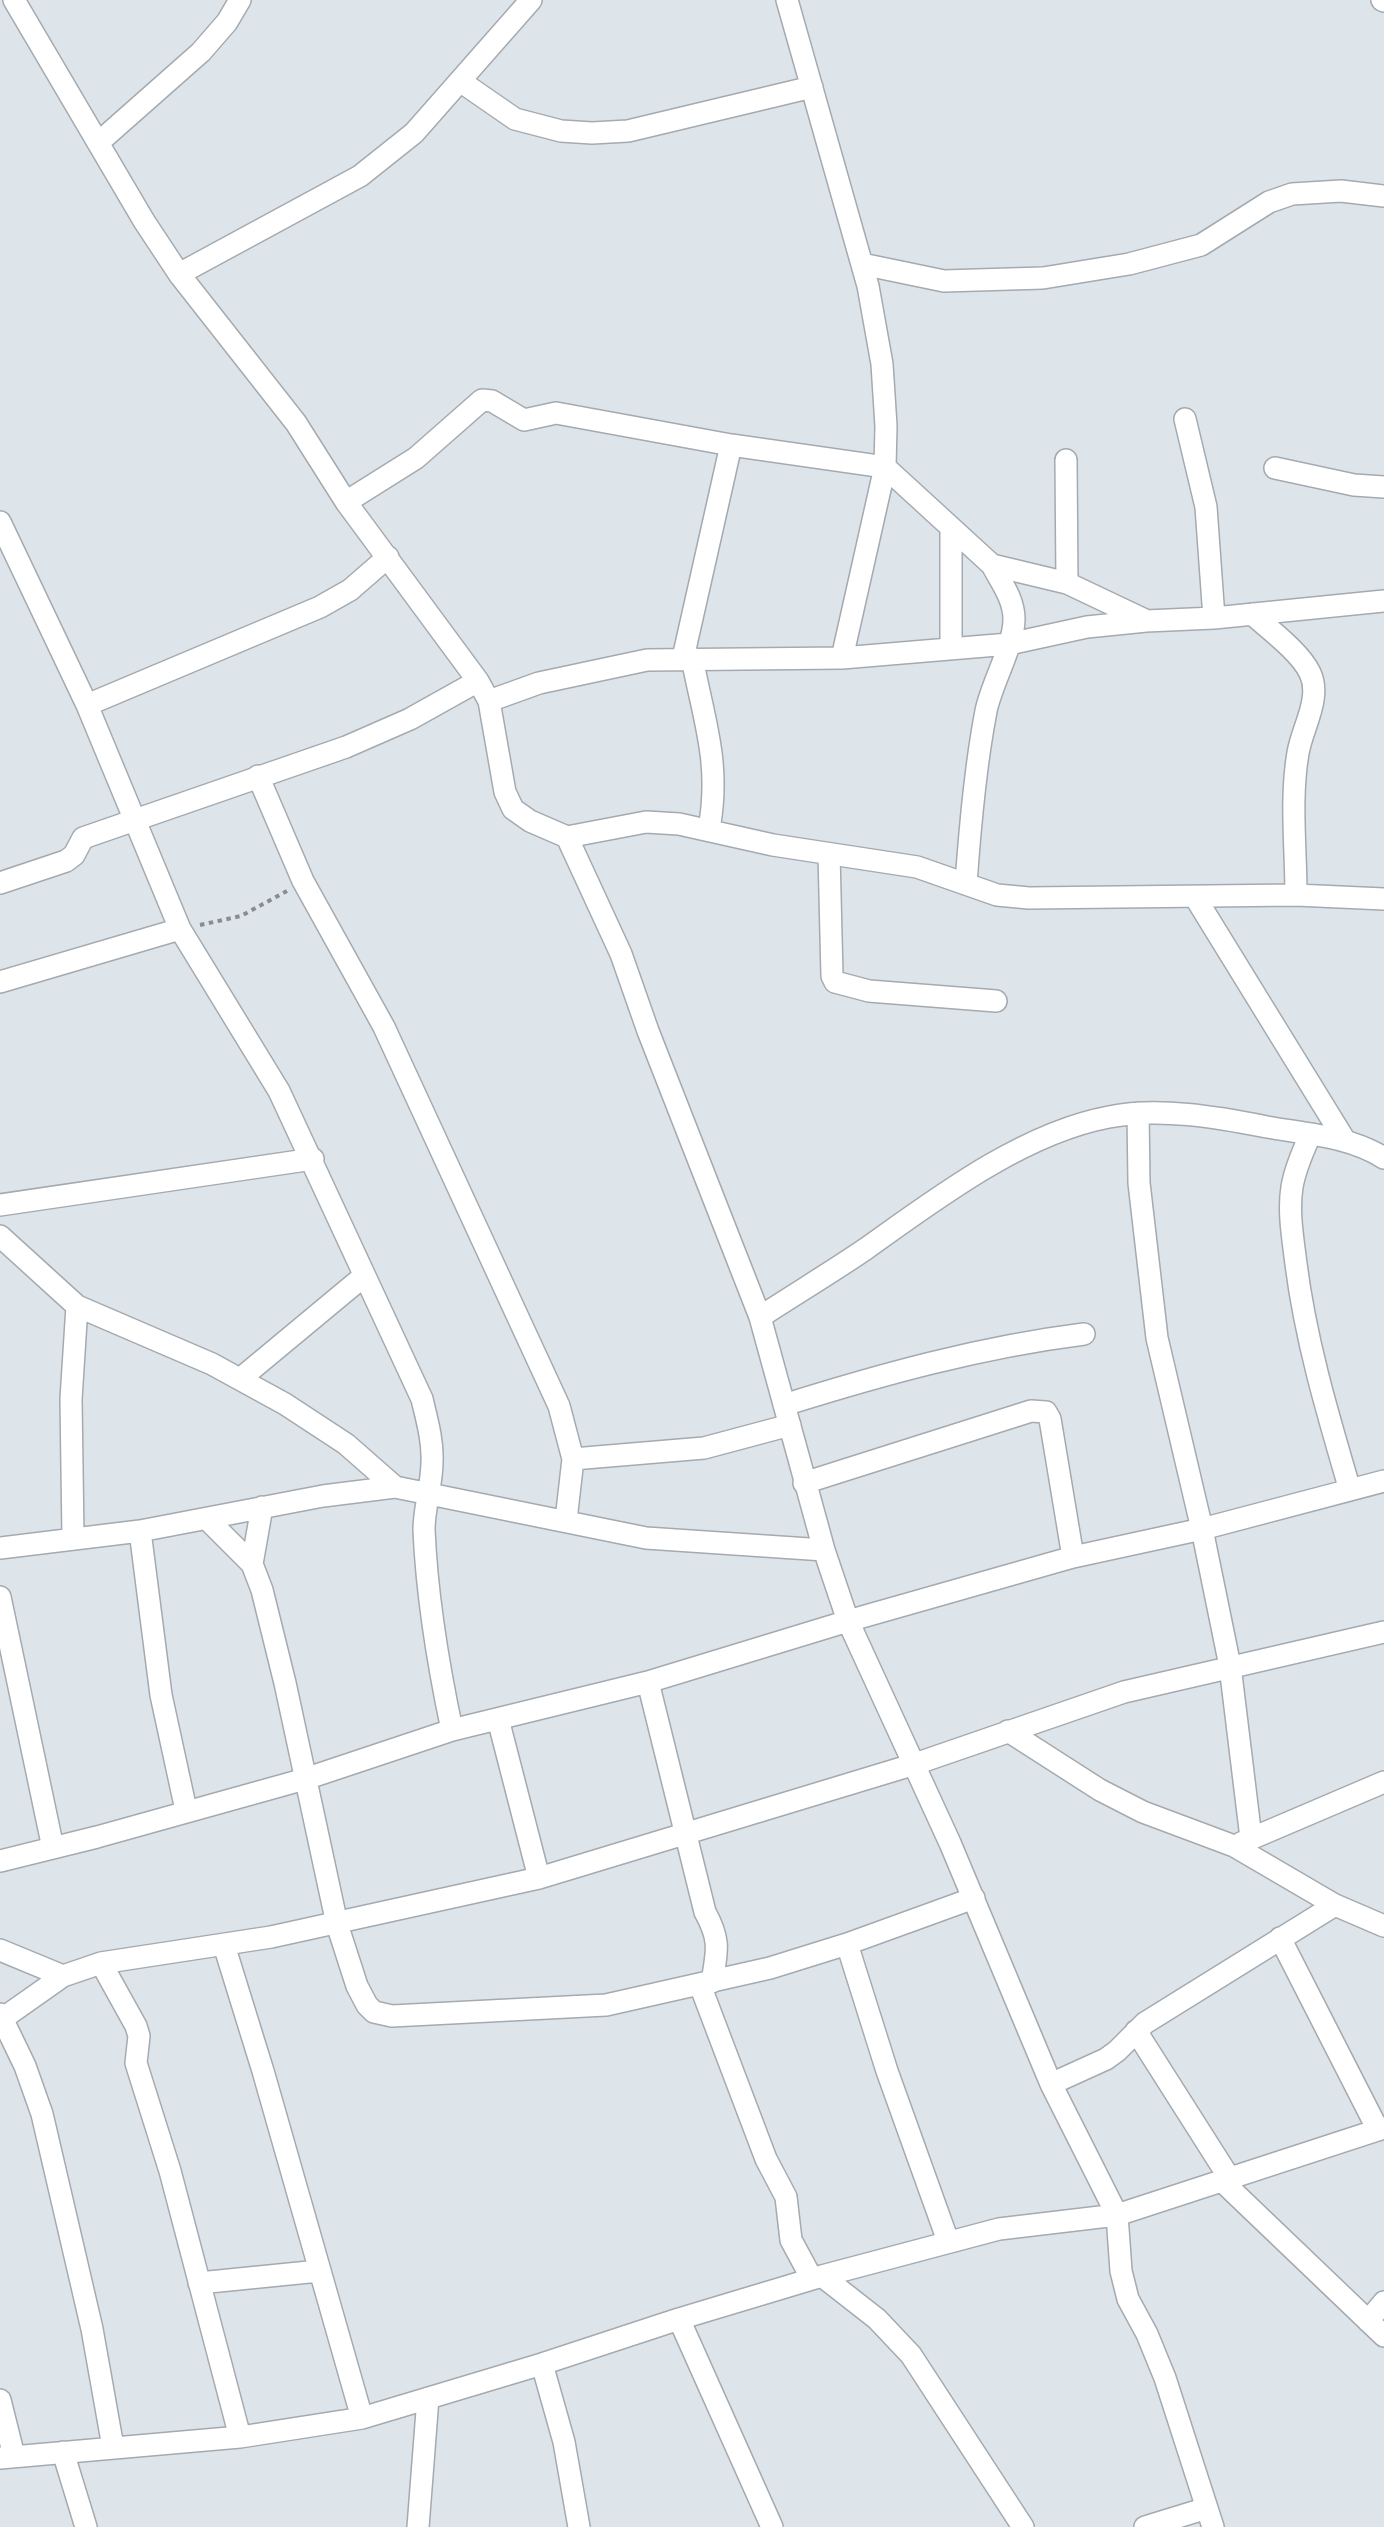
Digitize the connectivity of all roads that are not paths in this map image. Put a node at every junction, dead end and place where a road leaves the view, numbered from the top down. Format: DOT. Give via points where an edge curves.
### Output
graph roads {
  1 [pos="14,0"];
  2 [pos="240,0"];
  3 [pos="787,0"];
  4 [pos="528,1"];
  5 [pos="460,81"];
  6 [pos="812,87"];
  7 [pos="98,143"];
  8 [pos="1384,196"];
  9 [pos="862,264"];
  10 [pos="179,274"];
  11 [pos="1185,419"];
  12 [pos="730,445"];
  13 [pos="1066,460"];
  14 [pos="885,467"];
  15 [pos="1275,468"];
  16 [pos="1384,487"];
  17 [pos="346,502"];
  18 [pos="0,522"];
  19 [pos="951,530"];
  20 [pos="6,553"];
  21 [pos="388,557"];
  22 [pos="992,565"];
  23 [pos="1067,583"];
  24 [pos="1384,601"];
  25 [pos="1252,614"];
  26 [pos="1214,618"];
  27 [pos="1146,621"];
  28 [pos="1009,644"];
  29 [pos="987,646"];
  30 [pos="951,647"];
  31 [pos="688,658"];
  32 [pos="842,658"];
  33 [pos="998,669"];
  34 [pos="478,681"];
  35 [pos="489,701"];
  36 [pos="87,705"];
  37 [pos="258,776"];
  38 [pos="135,820"];
  39 [pos="709,829"];
  40 [pos="567,837"];
  41 [pos="829,854"];
  42 [pos="0,884"];
  43 [pos="966,884"];
  44 [pos="1380,894"];
  45 [pos="1296,895"];
  46 [pos="1195,897"];
  47 [pos="180,929"];
  48 [pos="0,982"];
  49 [pos="996,1001"];
  50 [pos="1138,1113"];
  51 [pos="1310,1135"];
  52 [pos="1344,1139"];
  53 [pos="1384,1158"];
  54 [pos="313,1159"];
  55 [pos="0,1205"];
  56 [pos="0,1236"];
  57 [pos="364,1276"];
  58 [pos="77,1306"];
  59 [pos="760,1317"];
  60 [pos="1084,1334"];
  61 [pos="240,1379"];
  62 [pos="784,1404"];
  63 [pos="790,1425"];
  64 [pos="573,1459"];
  65 [pos="1384,1480"];
  66 [pos="804,1482"];
  67 [pos="395,1487"];
  68 [pos="1350,1490"];
  69 [pos="427,1492"];
  70 [pos="262,1507"];
  71 [pos="208,1520"];
  72 [pos="566,1521"];
  73 [pos="1202,1528"];
  74 [pos="140,1531"];
  75 [pos="73,1537"];
  76 [pos="0,1548"];
  77 [pos="824,1550"];
  78 [pos="1073,1557"];
  79 [pos="252,1564"];
  80 [pos="0,1598"];
  81 [pos="848,1621"];
  82 [pos="1384,1632"];
  83 [pos="1230,1666"];
  84 [pos="648,1682"];
  85 [pos="498,1719"];
  86 [pos="452,1730"];
  87 [pos="1008,1731"];
  88 [pos="915,1764"];
  89 [pos="305,1779"];
  90 [pos="1384,1782"];
  91 [pos="186,1810"];
  92 [pos="684,1835"];
  93 [pos="1243,1842"];
  94 [pos="53,1848"];
  95 [pos="0,1861"];
  96 [pos="539,1878"];
  97 [pos="974,1898"];
  98 [pos="1335,1905"];
  99 [pos="337,1924"];
  100 [pos="1384,1926"];
  101 [pos="1280,1938"];
  102 [pos="847,1944"];
  103 [pos="224,1945"];
  104 [pos="0,1950"];
  105 [pos="101,1963"];
  106 [pos="63,1976"];
  107 [pos="706,1984"];
  108 [pos="1,2016"];
  109 [pos="1136,2031"];
  110 [pos="1052,2084"];
  111 [pos="1381,2129"];
  112 [pos="1227,2181"];
  113 [pos="1117,2215"];
  114 [pos="948,2241"];
  115 [pos="319,2271"];
  116 [pos="817,2277"];
  117 [pos="199,2283"];
  118 [pos="1384,2302"];
  119 [pos="679,2319"];
  120 [pos="1368,2321"];
  121 [pos="1384,2336"];
  122 [pos="542,2364"];
  123 [pos="428,2398"];
  124 [pos="0,2400"];
  125 [pos="362,2418"];
  126 [pos="240,2437"];
  127 [pos="113,2447"];
  128 [pos="63,2452"];
  129 [pos="7,2457"];
  130 [pos="1210,2518"];
  131 [pos="86,2527"];
  132 [pos="418,2527"];
  133 [pos="579,2527"];
  134 [pos="772,2527"];
  135 [pos="1023,2527"];
  136 [pos="1145,2527"];
  1 -- 7 [label="street"];
  2 -- 7 [label="street" via="201,52"];
  3 -- 6 [label="street"];
  4 -- 5 [label="street"];
  5 -- 6 [label="street" via="515,118 561,131 592,133 627,131"];
  5 -- 10 [label="street" via="414,133 360,176"];
  6 -- 9 [label="street"];
  7 -- 10 [label="street"];
  8 -- 9 [label="street" via="1341,191 1292,194 1269,202 1201,245 1130,264 1044,278 944,281"];
  9 -- 14 [label="street" via="882,364"];
  10 -- 17 [label="street" via="296,423"];
  11 -- 26 [label="street" via="1206,507"];
  12 -- 14 [label="street"];
  12 -- 17 [label="street" via="556,413 524,420 492,401 482,400 416,458"];
  12 -- 31 [label="street"];
  13 -- 23 [label="street"];
  14 -- 19 [label="street"];
  14 -- 32 [label="street"];
  15 -- 16 [label="street" via="1354,485"];
  17 -- 21 [label="street"];
  18 -- 20 [label="street"];
  19 -- 22 [label="street"];
  19 -- 30 [label="street"];
  20 -- 36 [label="street"];
  21 -- 34 [label="street"];
  21 -- 36 [label="street" via="350,590 321,608"];
  22 -- 23 [label="street"];
  22 -- 28 [label="street" via="1013,608"];
  23 -- 27 [label="street"];
  24 -- 25 [label="street"];
  25 -- 26 [label="street"];
  25 -- 45 [label="street" via="1302,662 1313,685 1311,710 1296,766"];
  26 -- 27 [label="street"];
  27 -- 28 [label="street" via="1087,627"];
  28 -- 29 [label="street"];
  28 -- 33 [label="street"];
  29 -- 30 [label="street"];
  29 -- 33 [label="street"];
  30 -- 32 [label="street"];
  31 -- 32 [label="street"];
  31 -- 35 [label="street" via="647,660 583,672 516,689"];
  31 -- 39 [label="street" via="710,741 715,779"];
  33 -- 43 [label="street" via="971,808"];
  34 -- 35 [label="street"];
  34 -- 37 [label="street" via="410,719 346,747"];
  35 -- 40 [label="street" via="504,792 513,809"];
  36 -- 38 [label="street"];
  37 -- 38 [label="street"];
  37 -- 64 [label="street" via="303,881 384,1026 559,1406"];
  38 -- 42 [label="street" via="84,838 66,861"];
  38 -- 47 [label="street"];
  39 -- 40 [label="street" via="646,822"];
  39 -- 41 [label="street"];
  40 -- 59 [label="street" via="621,954"];
  41 -- 43 [label="street" via="917,867"];
  41 -- 49 [label="street" via="832,976 836,982 869,991"];
  43 -- 46 [label="street" via="997,895 1029,898"];
  44 -- 45 [label="street"];
  45 -- 46 [label="street"];
  46 -- 52 [label="street"];
  47 -- 48 [label="street"];
  47 -- 54 [label="street" via="279,1091"];
  50 -- 51 [label="street" via="1242,1122"];
  50 -- 59 [label="street" via="1075,1125 1043,1136 937,1197"];
  50 -- 73 [label="street" via="1139,1183 1157,1338"];
  51 -- 52 [label="street"];
  51 -- 68 [label="street" via="1292,1188 1293,1240 1314,1370"];
  52 -- 53 [label="street"];
  54 -- 55 [label="street"];
  54 -- 57 [label="street"];
  56 -- 58 [label="street"];
  57 -- 61 [label="street"];
  57 -- 69 [label="street" via="422,1399 432,1444"];
  58 -- 61 [label="street" via="127,1325"];
  58 -- 75 [label="street" via="71,1399"];
  59 -- 62 [label="street"];
  60 -- 62 [label="street" via="947,1358"];
  61 -- 67 [label="street" via="346,1444"];
  62 -- 63 [label="street"];
  63 -- 64 [label="street" via="704,1448"];
  63 -- 66 [label="street"];
  64 -- 72 [label="street"];
  65 -- 68 [label="street"];
  66 -- 77 [label="street"];
  66 -- 78 [label="street" via="1031,1411 1046,1412"];
  67 -- 69 [label="street"];
  67 -- 70 [label="street"];
  68 -- 73 [label="street"];
  69 -- 72 [label="street"];
  69 -- 86 [label="street" via="427,1580 435,1649"];
  70 -- 71 [label="street"];
  70 -- 79 [label="street"];
  71 -- 74 [label="street"];
  71 -- 79 [label="street"];
  72 -- 77 [label="street" via="646,1538"];
  73 -- 78 [label="street"];
  73 -- 83 [label="street"];
  74 -- 75 [label="street"];
  74 -- 91 [label="street" via="161,1695"];
  75 -- 76 [label="street"];
  77 -- 81 [label="street"];
  78 -- 81 [label="street"];
  79 -- 89 [label="street" via="269,1612"];
  80 -- 94 [label="street"];
  81 -- 84 [label="street"];
  81 -- 88 [label="street"];
  82 -- 83 [label="street"];
  83 -- 87 [label="street" via="1124,1692"];
  83 -- 93 [label="street"];
  84 -- 85 [label="street"];
  84 -- 92 [label="street"];
  85 -- 86 [label="street"];
  85 -- 96 [label="street"];
  86 -- 89 [label="street"];
  87 -- 88 [label="street"];
  87 -- 93 [label="street" via="1143,1812"];
  88 -- 92 [label="street"];
  88 -- 97 [label="street"];
  89 -- 91 [label="street"];
  89 -- 99 [label="street"];
  90 -- 93 [label="street"];
  91 -- 94 [label="street"];
  92 -- 96 [label="street"];
  92 -- 107 [label="street" via="705,1912 716,1932 716,1955"];
  93 -- 98 [label="street"];
  94 -- 95 [label="street"];
  96 -- 99 [label="street"];
  97 -- 102 [label="street"];
  97 -- 110 [label="street"];
  98 -- 100 [label="street"];
  98 -- 101 [label="street"];
  99 -- 103 [label="street"];
  99 -- 107 [label="street" via="357,1986 367,2005 384,2015 606,2005"];
  101 -- 109 [label="street"];
  101 -- 111 [label="street"];
  102 -- 107 [label="street"];
  102 -- 114 [label="street"];
  103 -- 105 [label="street"];
  103 -- 115 [label="street"];
  104 -- 106 [label="street"];
  105 -- 106 [label="street"];
  105 -- 117 [label="street" via="136,2026 136,2063"];
  106 -- 108 [label="street"];
  107 -- 116 [label="street" via="765,2159 786,2197 791,2241"];
  108 -- 127 [label="street" via="42,2114 92,2329"];
  109 -- 110 [label="street" via="1106,2059"];
  109 -- 112 [label="street"];
  110 -- 113 [label="street"];
  111 -- 112 [label="street"];
  112 -- 113 [label="street"];
  112 -- 120 [label="street"];
  113 -- 114 [label="street" via="999,2229"];
  113 -- 130 [label="street" via="1121,2271 1128,2299 1165,2378"];
  114 -- 116 [label="street"];
  115 -- 117 [label="street"];
  115 -- 125 [label="street"];
  116 -- 119 [label="street"];
  116 -- 135 [label="street" via="877,2319 911,2355"];
  117 -- 126 [label="street"];
  118 -- 120 [label="street"];
  119 -- 122 [label="street"];
  119 -- 134 [label="street"];
  120 -- 121 [label="street"];
  122 -- 123 [label="street"];
  122 -- 133 [label="street" via="564,2442"];
  123 -- 125 [label="street"];
  123 -- 132 [label="street"];
  124 -- 129 [label="street"];
  125 -- 126 [label="street"];
  126 -- 127 [label="street"];
  127 -- 128 [label="street"];
  128 -- 129 [label="street"];
  128 -- 131 [label="street"];
  130 -- 136 [label="street"];
}
